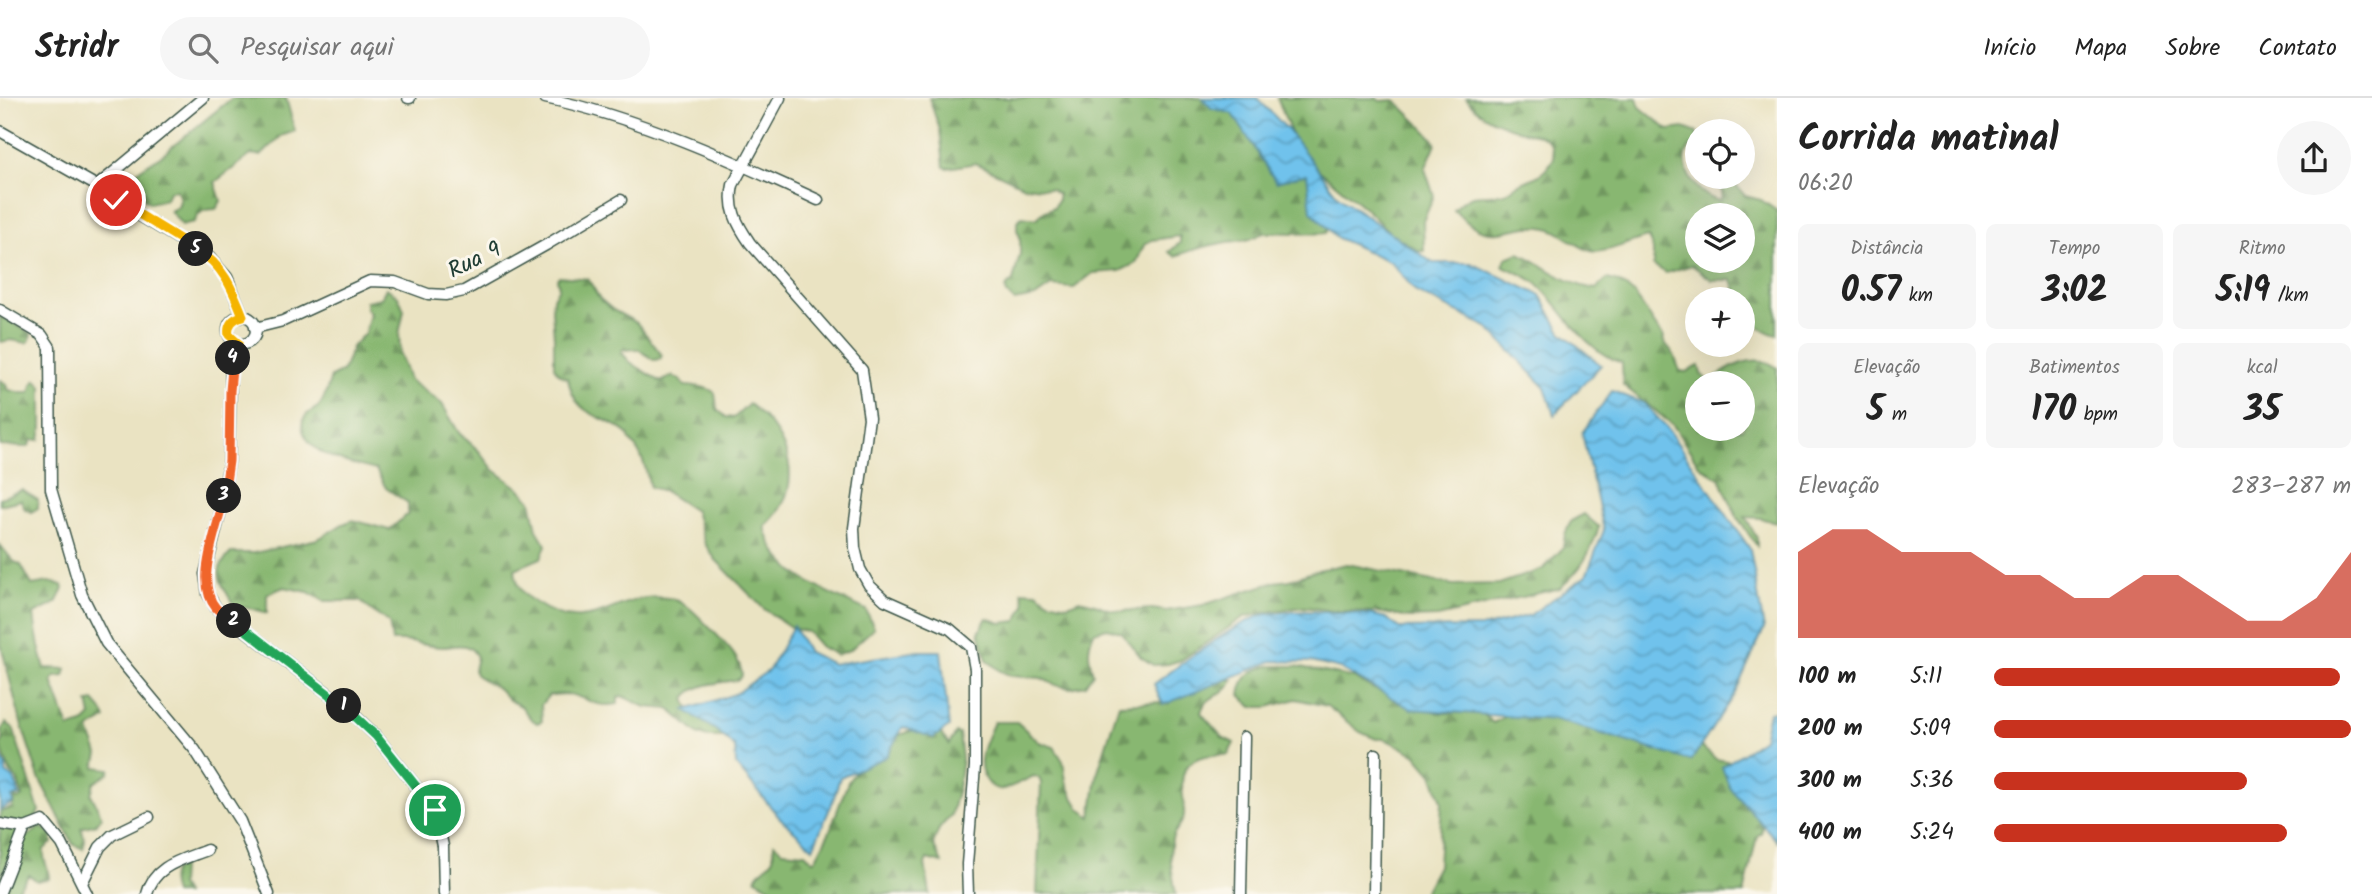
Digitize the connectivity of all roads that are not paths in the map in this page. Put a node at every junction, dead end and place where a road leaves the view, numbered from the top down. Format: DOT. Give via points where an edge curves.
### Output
graph roads {
  1 [pos="203,98"];
  2 [pos="545,98"];
  3 [pos="780,98"];
  4 [pos="0,131"];
  5 [pos="744,165"];
  6 [pos="97,186"];
  7 [pos="621,200"];
  8 [pos="818,200"];
  9 [pos="0,310"];
  10 [pos="243,316"];
  11 [pos="256,328"];
  12 [pos="238,343"];
  13 [pos="1244,737"];
  14 [pos="1376,754"];
  15 [pos="149,817"];
  16 [pos="0,824"];
  17 [pos="25,828"];
  18 [pos="207,850"];
  19 [pos="82,883"];
  20 [pos="0,892"];
  21 [pos="87,894"];
  22 [pos="147,894"];
  23 [pos="269,894"];
  24 [pos="444,894"];
  25 [pos="968,894"];
  26 [pos="1241,894"];
  27 [pos="1374,894"];
  1 -- 6 [label="street"];
  2 -- 5 [label="street" via="618,118"];
  3 -- 5 [label="street"];
  4 -- 6 [label="street"];
  5 -- 8 [label="street"];
  5 -- 25 [label="street" via="730,200 740,227 862,370 869,418 854,528 860,569 885,600 950,628 971,647 975,766"];
  6 -- 10 [label="street" via="209,257 227,277"];
  7 -- 11 [label="street, Rua 9" via="464,291 446,295 395,282 370,281 283,321"];
  9 -- 23 [label="street" via="42,335 50,347 51,489 82,595 106,643 195,750 240,821"];
  10 -- 11 [label="street"];
  10 -- 12 [label="street" via="229,326 229,335"];
  11 -- 12 [label="street" via="251,340"];
  12 -- 24 [label="street" via="231,361 229,461 205,574 208,594 216,608 346,707 376,736 435,810 443,846"];
  13 -- 26 [label="street"];
  14 -- 27 [label="street"];
  15 -- 19 [label="street" via="112,835 100,847"];
  16 -- 17 [label="street"];
  17 -- 19 [label="street" via="43,821"];
  17 -- 20 [label="street"];
  18 -- 22 [label="street" via="159,871"];
  19 -- 21 [label="street"];
}
